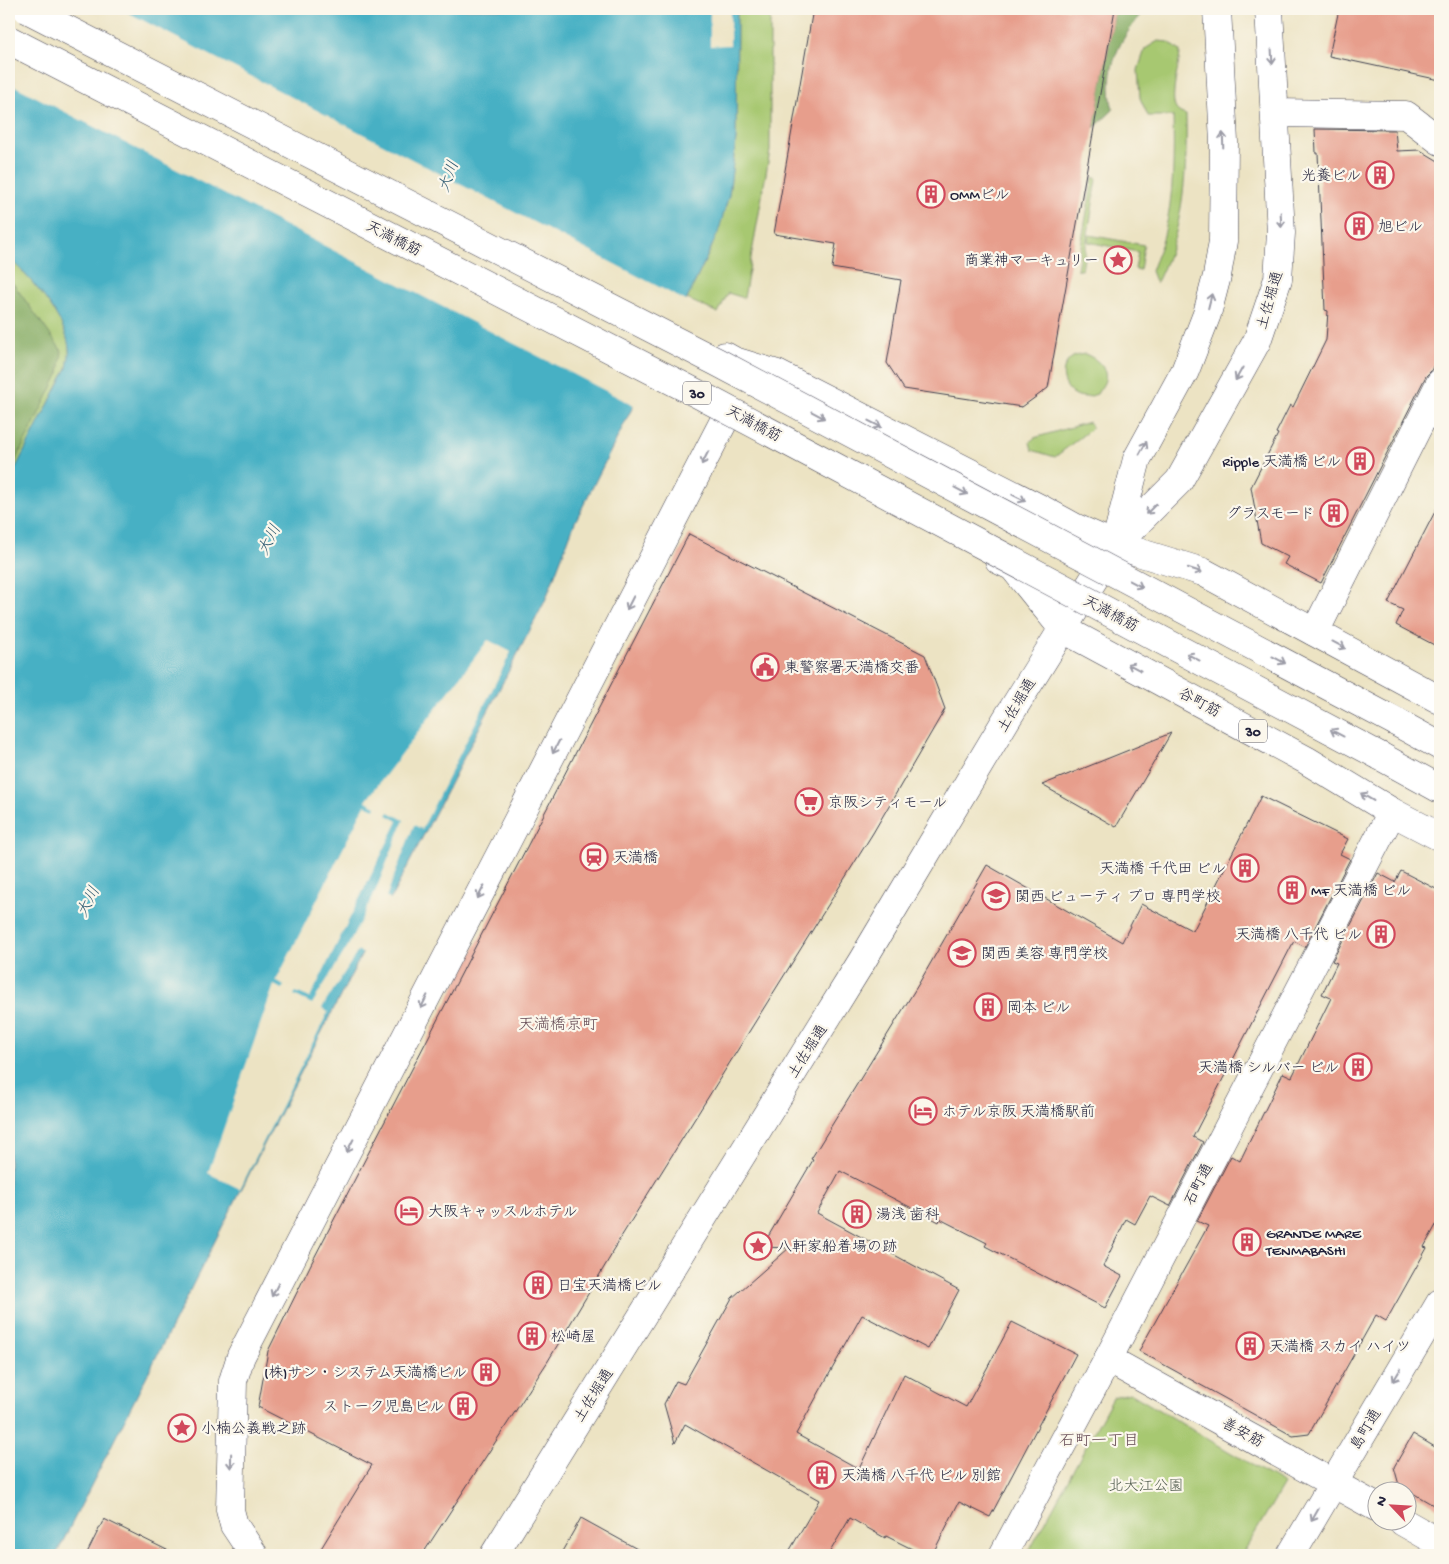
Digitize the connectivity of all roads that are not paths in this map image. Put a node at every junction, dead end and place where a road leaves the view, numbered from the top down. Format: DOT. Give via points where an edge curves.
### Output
graph roads {
  1 [pos="27,9"];
  2 [pos="42,9"];
  3 [pos="1217,9"];
  4 [pos="1270,9"];
  5 [pos="9,40"];
  6 [pos="9,50"];
  7 [pos="1276,113"];
  8 [pos="1440,141"];
  9 [pos="1440,383"];
  10 [pos="727,415"];
  11 [pos="1115,545"];
  12 [pos="1063,629"];
  13 [pos="1315,632"];
  14 [pos="1440,700"];
  15 [pos="1440,746"];
  16 [pos="1440,788"];
  17 [pos="1392,812"];
  18 [pos="1440,838"];
  19 [pos="1440,1303"];
  20 [pos="1108,1359"];
  21 [pos="1333,1482"];
  22 [pos="1366,1501"];
  23 [pos="1416,1529"];
  24 [pos="1440,1543"];
  25 [pos="254,1555"];
  26 [pos="494,1555"];
  27 [pos="1003,1555"];
  28 [pos="1291,1555"];
  1 -- 15 [label="main road, 30, one-way, bridge" via="717,362"];
  2 -- 11 [label="main road, one-way" via="734,361 777,374"];
  11 -- 3 [label="main road, 土佐堀通, one-way" via="1136,459 1185,372 1207,314 1217,276 1223,241 1224,142"];
  4 -- 7 [label="main road, 土佐堀通, one-way"];
  16 -- 5 [label="main road, 天満橋筋 / 30, one-way, bridge" via="700,395"];
  6 -- 10 [label="main road, 天満橋筋 / 30"];
  7 -- 8 [label="main road" via="1406,115"];
  7 -- 11 [label="main road, 土佐堀通, one-way" via="1281,232 1278,279 1260,333 1179,481"];
  9 -- 13 [label="main road"];
  10 -- 12 [label="main road, 天満橋筋 / 30" via="1013,567"];
  10 -- 25 [label="main road, one-way" via="241,1356 233,1381 230,1510 234,1524"];
  11 -- 12 [label="main road, 土佐堀通"];
  11 -- 13 [label="main road, one-way" via="1203,572"];
  17 -- 12 [label="main road, 谷町筋 / 30, one-way" via="1306,760"];
  12 -- 26 [label="main road, 土佐堀通" via="858,969"];
  13 -- 14 [label="main road, one-way"];
  17 -- 18 [label="main road, 谷町筋 / 30"];
  17 -- 20 [label="main road, 石町通"];
  19 -- 21 [label="main road, 島町通, one-way"];
  20 -- 21 [label="main road, 善安筋"];
  20 -- 27 [label="main road, 石町通"];
  21 -- 22 [label="main road, 善安筋"];
  21 -- 28 [label="main road, 島町通, one-way"];
  23 -- 24 [label="main road"];
}
